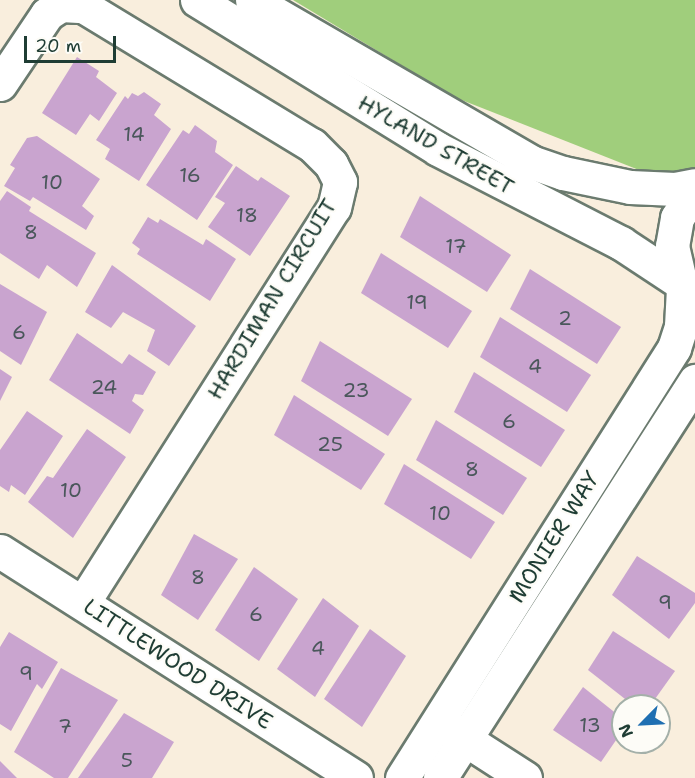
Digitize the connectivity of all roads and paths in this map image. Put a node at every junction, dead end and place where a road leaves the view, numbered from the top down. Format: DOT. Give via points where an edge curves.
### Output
graph roads {
  1 [pos="197,0"];
  2 [pos="252,0"];
  3 [pos="54,4"];
  4 [pos="0,84"];
  5 [pos="695,185"];
  6 [pos="695,191"];
  7 [pos="686,291"];
  8 [pos="695,381"];
  9 [pos="0,551"];
  10 [pos="83,603"];
  11 [pos="437,721"];
  12 [pos="466,739"];
  13 [pos="356,778"];
  14 [pos="402,778"];
  15 [pos="440,778"];
  16 [pos="525,778"];
  1 -- 7 [label="street, HYLAND STREET" via="438,149 621,243"];
  2 -- 5 [label="street, HYLAND STREET" via="531,162 622,186 675,189"];
  3 -- 4 [label="street, HARDIMAN CIRCUIT"];
  3 -- 10 [label="street, HARDIMAN CIRCUIT" via="83,6 111,20 312,146 331,164 340,182 334,207"];
  6 -- 7 [label="street, MONIER WAY" via="681,209 674,229 673,257"];
  7 -- 11 [label="street, MONIER WAY" via="674,348"];
  8 -- 12 [label="street, MONIER WAY"];
  9 -- 10 [label="street, LITTLEWOOD DRIVE"];
  10 -- 13 [label="street, LITTLEWOOD DRIVE"];
  11 -- 12 [label="street"];
  11 -- 14 [label="street, MONIER WAY"];
  12 -- 15 [label="street, MONIER WAY"];
  12 -- 16 [label="street"];
}
